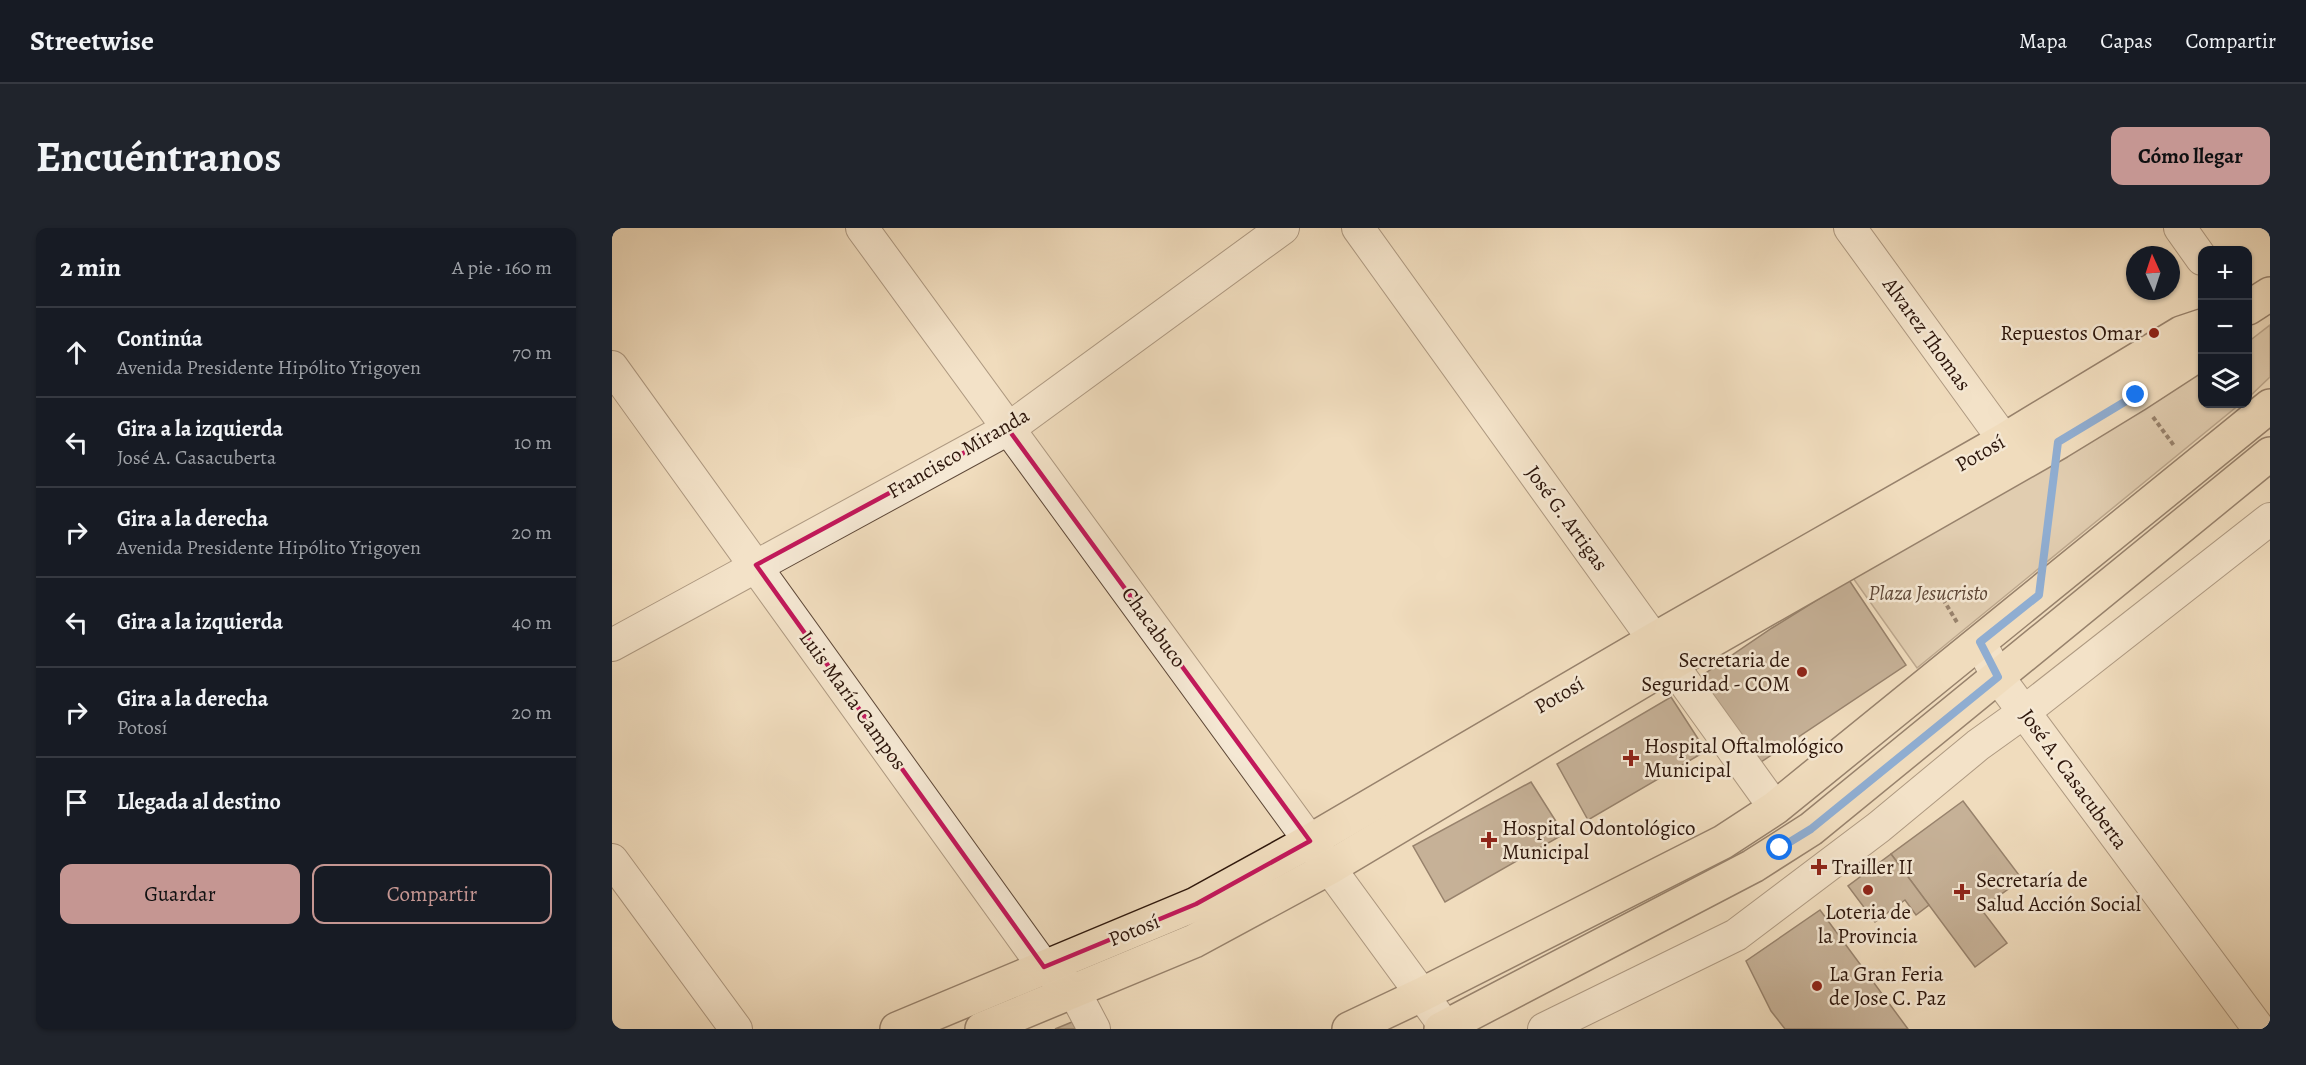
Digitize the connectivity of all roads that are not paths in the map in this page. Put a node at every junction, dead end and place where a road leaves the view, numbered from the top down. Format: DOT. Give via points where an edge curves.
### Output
graph roads {
  1 [pos="862,228"];
  2 [pos="1283,228"];
  3 [pos="1358,228"];
  4 [pos="1850,228"];
  5 [pos="2180,228"];
  6 [pos="2198,253"];
  7 [pos="2270,294"];
  8 [pos="2252,305"];
  9 [pos="2198,327"];
  10 [pos="2198,353"];
  11 [pos="612,367"];
  12 [pos="2270,406"];
  13 [pos="1008,429"];
  14 [pos="2004,440"];
  15 [pos="2270,454"];
  16 [pos="2270,519"];
  17 [pos="756,564"];
  18 [pos="1980,642"];
  19 [pos="612,645"];
  20 [pos="1663,651"];
  21 [pos="1998,677"];
  22 [pos="2024,712"];
  23 [pos="1775,808"];
  24 [pos="1310,841"];
  25 [pos="612,860"];
  26 [pos="1329,868"];
  27 [pos="1044,967"];
  28 [pos="1074,991"];
  29 [pos="1423,994"];
  30 [pos="1444,1028"];
  31 [pos="736,1029"];
  32 [pos="897,1029"];
  33 [pos="982,1029"];
  34 [pos="1094,1029"];
  35 [pos="1349,1029"];
  36 [pos="1544,1029"];
  37 [pos="2259,1029"];
  1 -- 13 [label="street, Chacabuco"];
  2 -- 13 [label="street, Francisco Miranda"];
  3 -- 20 [label="street, José G. Artigas"];
  4 -- 14 [label="street, Alvarez Thomas"];
  5 -- 6 [label="street"];
  7 -- 8 [label="main road"];
  9 -- 14 [label="main road, Potosí" via="2181,333"];
  10 -- 20 [label="main road, Potosí" via="2058,442"];
  11 -- 17 [label="street, Luis María Campos"];
  12 -- 18 [label="main road"];
  13 -- 17 [label="street, Francisco Miranda"];
  13 -- 24 [label="street, Chacabuco"];
  14 -- 20 [label="main road, Potosí"];
  15 -- 21 [label="main road"];
  16 -- 22 [label="street"];
  17 -- 19 [label="street, Francisco Miranda"];
  17 -- 27 [label="street, Luis María Campos"];
  18 -- 21 [label="street, José A. Casacuberta"];
  18 -- 23 [label="main road"];
  20 -- 23 [label="street, José G. Artigas"];
  20 -- 24 [label="main road, Potosí"];
  20 -- 26 [label="main road, Potosí"];
  21 -- 22 [label="street, José A. Casacuberta"];
  21 -- 30 [label="main road" via="1811,829 1753,866"];
  22 -- 36 [label="street" via="1736,935"];
  22 -- 37 [label="street, José A. Casacuberta"];
  23 -- 29 [label="main road" via="1723,842"];
  24 -- 26 [label="street, Chacabuco"];
  24 -- 27 [label="main road, Potosí" via="1196,904"];
  25 -- 31 [label="street"];
  26 -- 28 [label="main road, Potosí" via="1194,941"];
  26 -- 29 [label="street, Chacabuco"];
  27 -- 28 [label="street, Luis María Campos"];
  27 -- 32 [label="main road, Potosí"];
  28 -- 33 [label="main road, Potosí"];
  28 -- 34 [label="street, Luis María Campos"];
  29 -- 30 [label="street, Chacabuco"];
  29 -- 35 [label="main road"];
}
